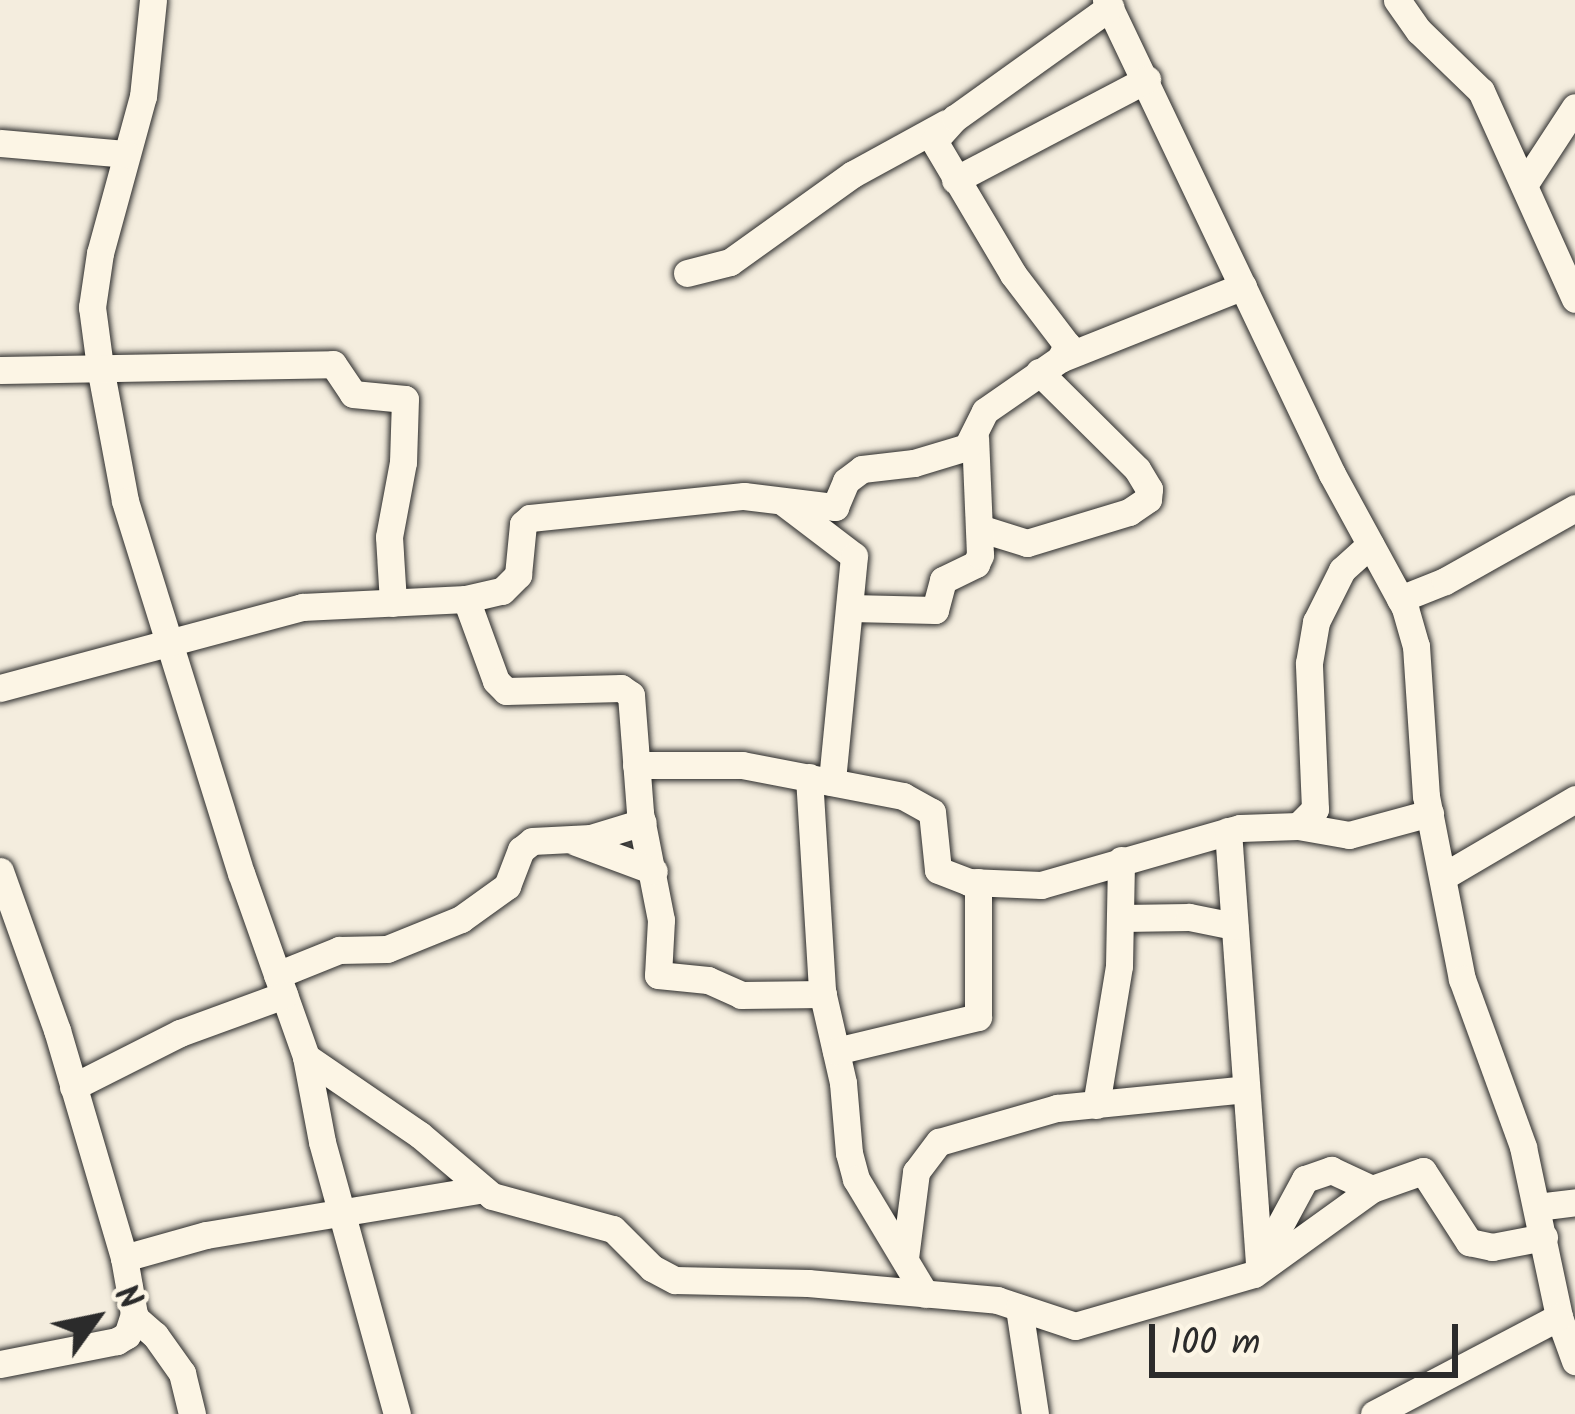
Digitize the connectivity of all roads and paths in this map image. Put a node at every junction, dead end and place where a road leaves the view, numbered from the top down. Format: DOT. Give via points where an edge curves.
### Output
graph roads {
  1 [pos="153,0"];
  2 [pos="1396,0"];
  3 [pos="1425,0"];
  4 [pos="1108,3"];
  5 [pos="1419,31"];
  6 [pos="1147,80"];
  7 [pos="1575,106"];
  8 [pos="955,118"];
  9 [pos="0,142"];
  10 [pos="126,154"];
  11 [pos="955,180"];
  12 [pos="1524,185"];
  13 [pos="687,273"];
  14 [pos="1243,286"];
  15 [pos="1575,299"];
  16 [pos="1050,366"];
  17 [pos="100,367"];
  18 [pos="0,370"];
  19 [pos="975,439"];
  20 [pos="783,502"];
  21 [pos="1575,508"];
  22 [pos="979,528"];
  23 [pos="1370,545"];
  24 [pos="1400,598"];
  25 [pos="466,599"];
  26 [pos="393,603"];
  27 [pos="851,608"];
  28 [pos="170,638"];
  29 [pos="0,688"];
  30 [pos="636,766"];
  31 [pos="820,779"];
  32 [pos="1575,799"];
  33 [pos="1430,813"];
  34 [pos="643,822"];
  35 [pos="1298,826"];
  36 [pos="1228,831"];
  37 [pos="567,839"];
  38 [pos="1120,860"];
  39 [pos="0,871"];
  40 [pos="654,871"];
  41 [pos="1444,876"];
  42 [pos="978,882"];
  43 [pos="1122,918"];
  44 [pos="1234,926"];
  45 [pos="14,946"];
  46 [pos="281,985"];
  47 [pos="823,994"];
  48 [pos="836,1051"];
  49 [pos="306,1057"];
  50 [pos="73,1088"];
  51 [pos="1246,1089"];
  52 [pos="1096,1105"];
  53 [pos="483,1189"];
  54 [pos="1372,1189"];
  55 [pos="1575,1202"];
  56 [pos="1537,1208"];
  57 [pos="342,1216"];
  58 [pos="1544,1237"];
  59 [pos="124,1258"];
  60 [pos="905,1258"];
  61 [pos="1257,1269"];
  62 [pos="925,1294"];
  63 [pos="1019,1308"];
  64 [pos="134,1317"];
  65 [pos="1559,1317"];
  66 [pos="1574,1353"];
  67 [pos="0,1364"];
  68 [pos="192,1414"];
  69 [pos="397,1414"];
  70 [pos="1035,1414"];
  71 [pos="1374,1414"];
  1 -- 10 [label="street" via="143,96"];
  2 -- 5 [label="street"];
  3 -- 5 [label="street"];
  4 -- 6 [label="street"];
  4 -- 8 [label="street"];
  5 -- 12 [label="street" via="1480,91"];
  6 -- 11 [label="street"];
  6 -- 14 [label="street"];
  7 -- 12 [label="street"];
  8 -- 11 [label="street" via="934,147"];
  8 -- 13 [label="street" via="853,174 741,255"];
  9 -- 10 [label="street"];
  10 -- 17 [label="street" via="92,308"];
  11 -- 16 [label="street" via="1013,274 1064,335 1066,352"];
  12 -- 15 [label="street"];
  14 -- 16 [label="street"];
  14 -- 23 [label="street"];
  16 -- 19 [label="street" via="985,411"];
  16 -- 22 [label="street" via="1137,470 1148,499 1027,543"];
  17 -- 18 [label="street"];
  17 -- 26 [label="street" via="333,364 349,392 405,398 389,537"];
  17 -- 28 [label="street" via="125,501"];
  19 -- 20 [label="street" via="914,464 862,469 846,481 835,507"];
  19 -- 22 [label="street"];
  20 -- 25 [label="street" via="760,495 679,499 530,518 514,582"];
  20 -- 27 [label="street" via="853,551"];
  21 -- 24 [label="street"];
  22 -- 27 [label="street" via="976,564 943,580 935,610"];
  23 -- 24 [label="street"];
  23 -- 35 [label="street" via="1342,570 1316,622 1315,809"];
  24 -- 33 [label="street" via="1416,646"];
  25 -- 26 [label="street"];
  25 -- 30 [label="street" via="506,691 629,692"];
  26 -- 28 [label="street" via="302,607"];
  27 -- 31 [label="street"];
  28 -- 29 [label="street"];
  28 -- 46 [label="street"];
  30 -- 31 [label="street" via="742,765"];
  30 -- 34 [label="street"];
  31 -- 42 [label="street" via="930,808 938,869"];
  31 -- 47 [label="street"];
  32 -- 41 [label="street"];
  33 -- 35 [label="street" via="1348,835"];
  33 -- 41 [label="street"];
  34 -- 37 [label="street"];
  34 -- 40 [label="street"];
  35 -- 36 [label="street"];
  36 -- 38 [label="street"];
  36 -- 44 [label="street"];
  37 -- 40 [label="street"];
  37 -- 46 [label="street" via="526,844 507,886 461,919 387,949 338,950"];
  38 -- 42 [label="street" via="1041,885"];
  38 -- 43 [label="street"];
  39 -- 45 [label="street"];
  40 -- 47 [label="street" via="659,976 708,980 741,995"];
  41 -- 56 [label="street" via="1462,980 1505,1091"];
  42 -- 48 [label="street" via="978,1017"];
  43 -- 44 [label="street"];
  43 -- 52 [label="street"];
  44 -- 51 [label="street"];
  45 -- 50 [label="street"];
  46 -- 49 [label="street"];
  46 -- 50 [label="street"];
  47 -- 48 [label="street"];
  48 -- 60 [label="street" via="856,1179"];
  49 -- 53 [label="street"];
  49 -- 57 [label="street"];
  50 -- 59 [label="street"];
  51 -- 52 [label="street"];
  51 -- 61 [label="street"];
  52 -- 60 [label="street" via="1035,1113 939,1142 916,1172"];
  53 -- 57 [label="street"];
  53 -- 62 [label="street" via="614,1229 674,1280"];
  54 -- 58 [label="street" via="1423,1171 1469,1242 1492,1247"];
  54 -- 61 [label="street"];
  54 -- 61 [label="street" via="1331,1170 1312,1174 1295,1190"];
  55 -- 56 [label="street"];
  56 -- 58 [label="street"];
  57 -- 59 [label="street" via="206,1235"];
  57 -- 69 [label="street"];
  58 -- 65 [label="street"];
  59 -- 64 [label="street"];
  60 -- 62 [label="street"];
  61 -- 63 [label="street" via="1076,1326"];
  62 -- 63 [label="street"];
  63 -- 70 [label="street"];
  64 -- 67 [label="street" via="117,1341"];
  64 -- 68 [label="street" via="182,1372"];
  65 -- 66 [label="street"];
  65 -- 71 [label="street"];
}
